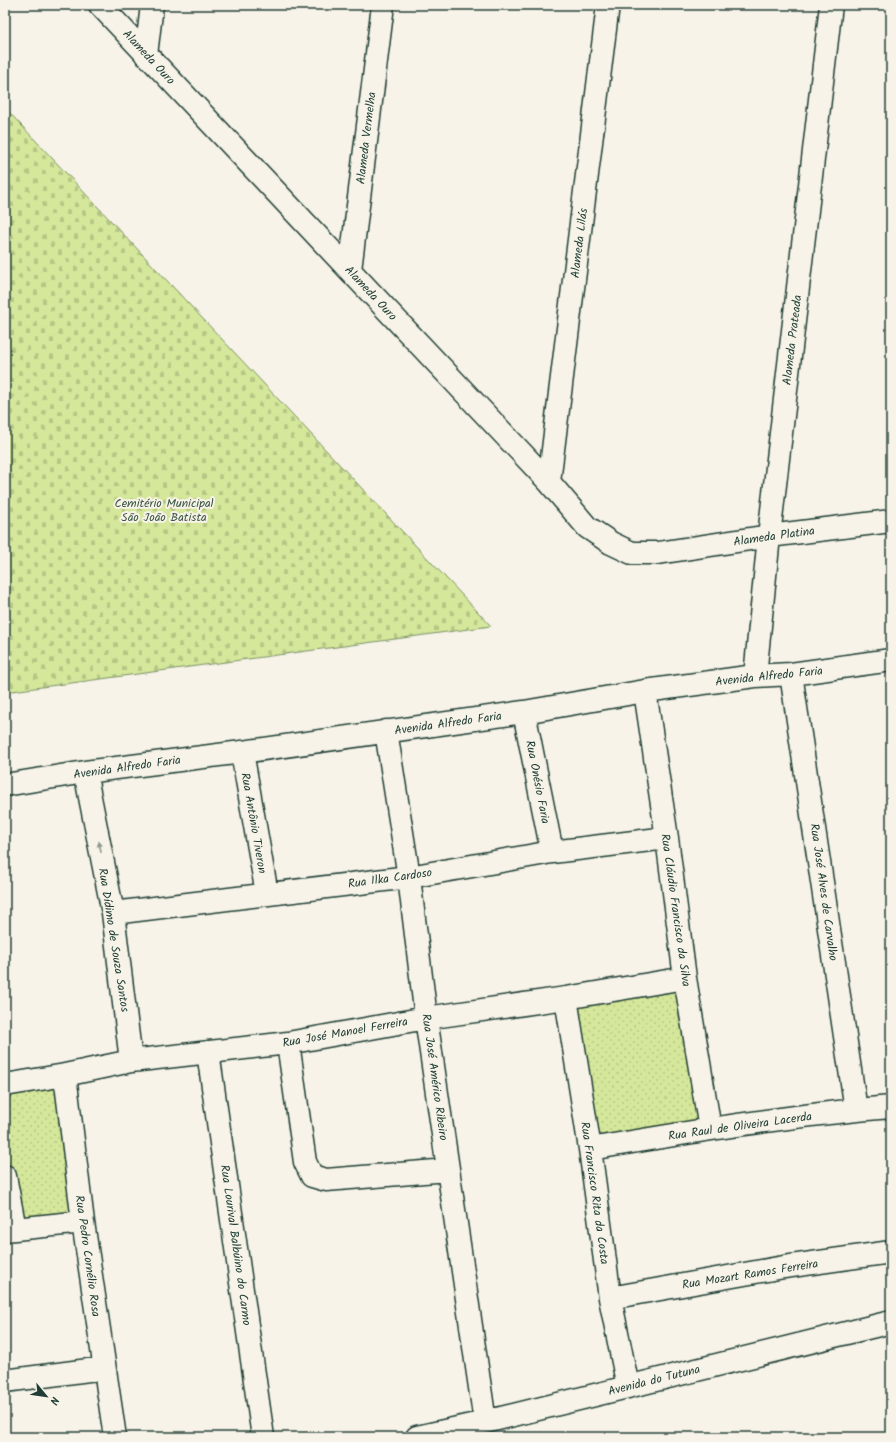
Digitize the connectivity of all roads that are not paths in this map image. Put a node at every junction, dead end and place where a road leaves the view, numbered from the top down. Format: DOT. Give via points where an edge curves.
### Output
graph roads {
  1 [pos="100,5"];
  2 [pos="152,5"];
  3 [pos="383,5"];
  4 [pos="608,5"];
  5 [pos="831,5"];
  6 [pos="146,55"];
  7 [pos="350,270"];
  8 [pos="549,482"];
  9 [pos="891,521"];
  10 [pos="769,536"];
  11 [pos="658,553"];
  12 [pos="891,660"];
  13 [pos="792,674"];
  14 [pos="755,676"];
  15 [pos="645,691"];
  16 [pos="524,712"];
  17 [pos="386,731"];
  18 [pos="242,752"];
  19 [pos="85,772"];
  20 [pos="5,785"];
  21 [pos="667,838"];
  22 [pos="552,852"];
  23 [pos="409,877"];
  24 [pos="267,894"];
  25 [pos="113,913"];
  26 [pos="685,978"];
  27 [pos="566,998"];
  28 [pos="426,1018"];
  29 [pos="288,1043"];
  30 [pos="208,1052"];
  31 [pos="132,1061"];
  32 [pos="65,1075"];
  33 [pos="5,1085"];
  34 [pos="891,1107"];
  35 [pos="856,1110"];
  36 [pos="710,1129"];
  37 [pos="590,1149"];
  38 [pos="448,1170"];
  39 [pos="5,1176"];
  40 [pos="83,1222"];
  41 [pos="10,1230"];
  42 [pos="891,1252"];
  43 [pos="610,1298"];
  44 [pos="891,1322"];
  45 [pos="104,1368"];
  46 [pos="5,1381"];
  47 [pos="628,1387"];
  48 [pos="485,1422"];
  49 [pos="116,1437"];
  50 [pos="263,1437"];
  51 [pos="417,1437"];
  1 -- 6 [label="street, Alameda Ouro"];
  2 -- 6 [label="street"];
  3 -- 7 [label="street, Alameda Vermelha"];
  4 -- 8 [label="street, Alameda Lilás"];
  5 -- 10 [label="street, Alameda Prateada"];
  6 -- 7 [label="street, Alameda Ouro"];
  7 -- 8 [label="street, Alameda Ouro"];
  8 -- 11 [label="street, Alameda Ouro" via="587,526 611,543 632,553"];
  9 -- 10 [label="street, Alameda Platina"];
  10 -- 11 [label="street, Alameda Platina"];
  10 -- 14 [label="street, Alameda Prateada"];
  12 -- 13 [label="street, Avenida Alfredo Faria"];
  13 -- 14 [label="street, Avenida Alfredo Faria"];
  13 -- 35 [label="street, Rua José Alves de Carvalho"];
  14 -- 15 [label="street, Avenida Alfredo Faria"];
  15 -- 16 [label="street, Avenida Alfredo Faria"];
  15 -- 21 [label="street, Rua Cláudio Francisco da Silva"];
  16 -- 17 [label="street, Avenida Alfredo Faria"];
  16 -- 22 [label="street, Rua Onésio Faria"];
  17 -- 18 [label="street, Avenida Alfredo Faria"];
  17 -- 23 [label="street, Rua José Américo Ribeiro"];
  18 -- 19 [label="street, Avenida Alfredo Faria"];
  18 -- 24 [label="street, Rua Antônio Tiveron"];
  19 -- 20 [label="street, Avenida Alfredo Faria"];
  25 -- 19 [label="street, Rua Dídimo de Souza Santos, one-way"];
  21 -- 22 [label="street, Rua Ilka Cardoso"];
  21 -- 26 [label="street, Rua Cláudio Francisco da Silva"];
  22 -- 23 [label="street, Rua Ilka Cardoso"];
  23 -- 24 [label="street, Rua Ilka Cardoso"];
  23 -- 28 [label="street, Rua José Américo Ribeiro"];
  24 -- 25 [label="street, Rua Ilka Cardoso"];
  25 -- 31 [label="street, Rua Dídimo de Souza Santos"];
  26 -- 27 [label="street, Rua José Manoel Ferreira"];
  26 -- 36 [label="street, Rua Cláudio Francisco da Silva"];
  27 -- 28 [label="street, Rua José Manoel Ferreira"];
  27 -- 37 [label="street, Rua Francisco Rita da Costa"];
  28 -- 29 [label="street, Rua José Manoel Ferreira"];
  28 -- 38 [label="street, Rua José Américo Ribeiro"];
  29 -- 30 [label="street, Rua José Manoel Ferreira"];
  29 -- 38 [label="street" via="305,1162 312,1176 326,1180"];
  30 -- 31 [label="street, Rua José Manoel Ferreira"];
  30 -- 50 [label="street, Rua Lourival Balbúino do Carmo"];
  31 -- 32 [label="street, Rua José Manoel Ferreira"];
  32 -- 33 [label="street, Rua José Manoel Ferreira"];
  32 -- 40 [label="street, Rua Pedro Cornélio Rosa"];
  34 -- 35 [label="street, Rua Raul de Oliveira Lacerda"];
  35 -- 36 [label="street, Rua Raul de Oliveira Lacerda"];
  36 -- 37 [label="street, Rua Raul de Oliveira Lacerda"];
  37 -- 43 [label="street, Rua Francisco Rita da Costa"];
  38 -- 48 [label="street, Rua José Américo Ribeiro"];
  39 -- 41 [label="street"];
  40 -- 41 [label="street"];
  40 -- 45 [label="street, Rua Pedro Cornélio Rosa"];
  42 -- 43 [label="street, Rua Mozart Ramos Ferreira" via="784,1267"];
  43 -- 47 [label="street, Rua Francisco Rita da Costa"];
  44 -- 47 [label="street, Avenida do Tutuna"];
  45 -- 46 [label="street"];
  45 -- 49 [label="street, Rua Pedro Cornélio Rosa"];
  47 -- 48 [label="street, Avenida do Tutuna"];
  48 -- 51 [label="street, Avenida do Tutuna"];
}
